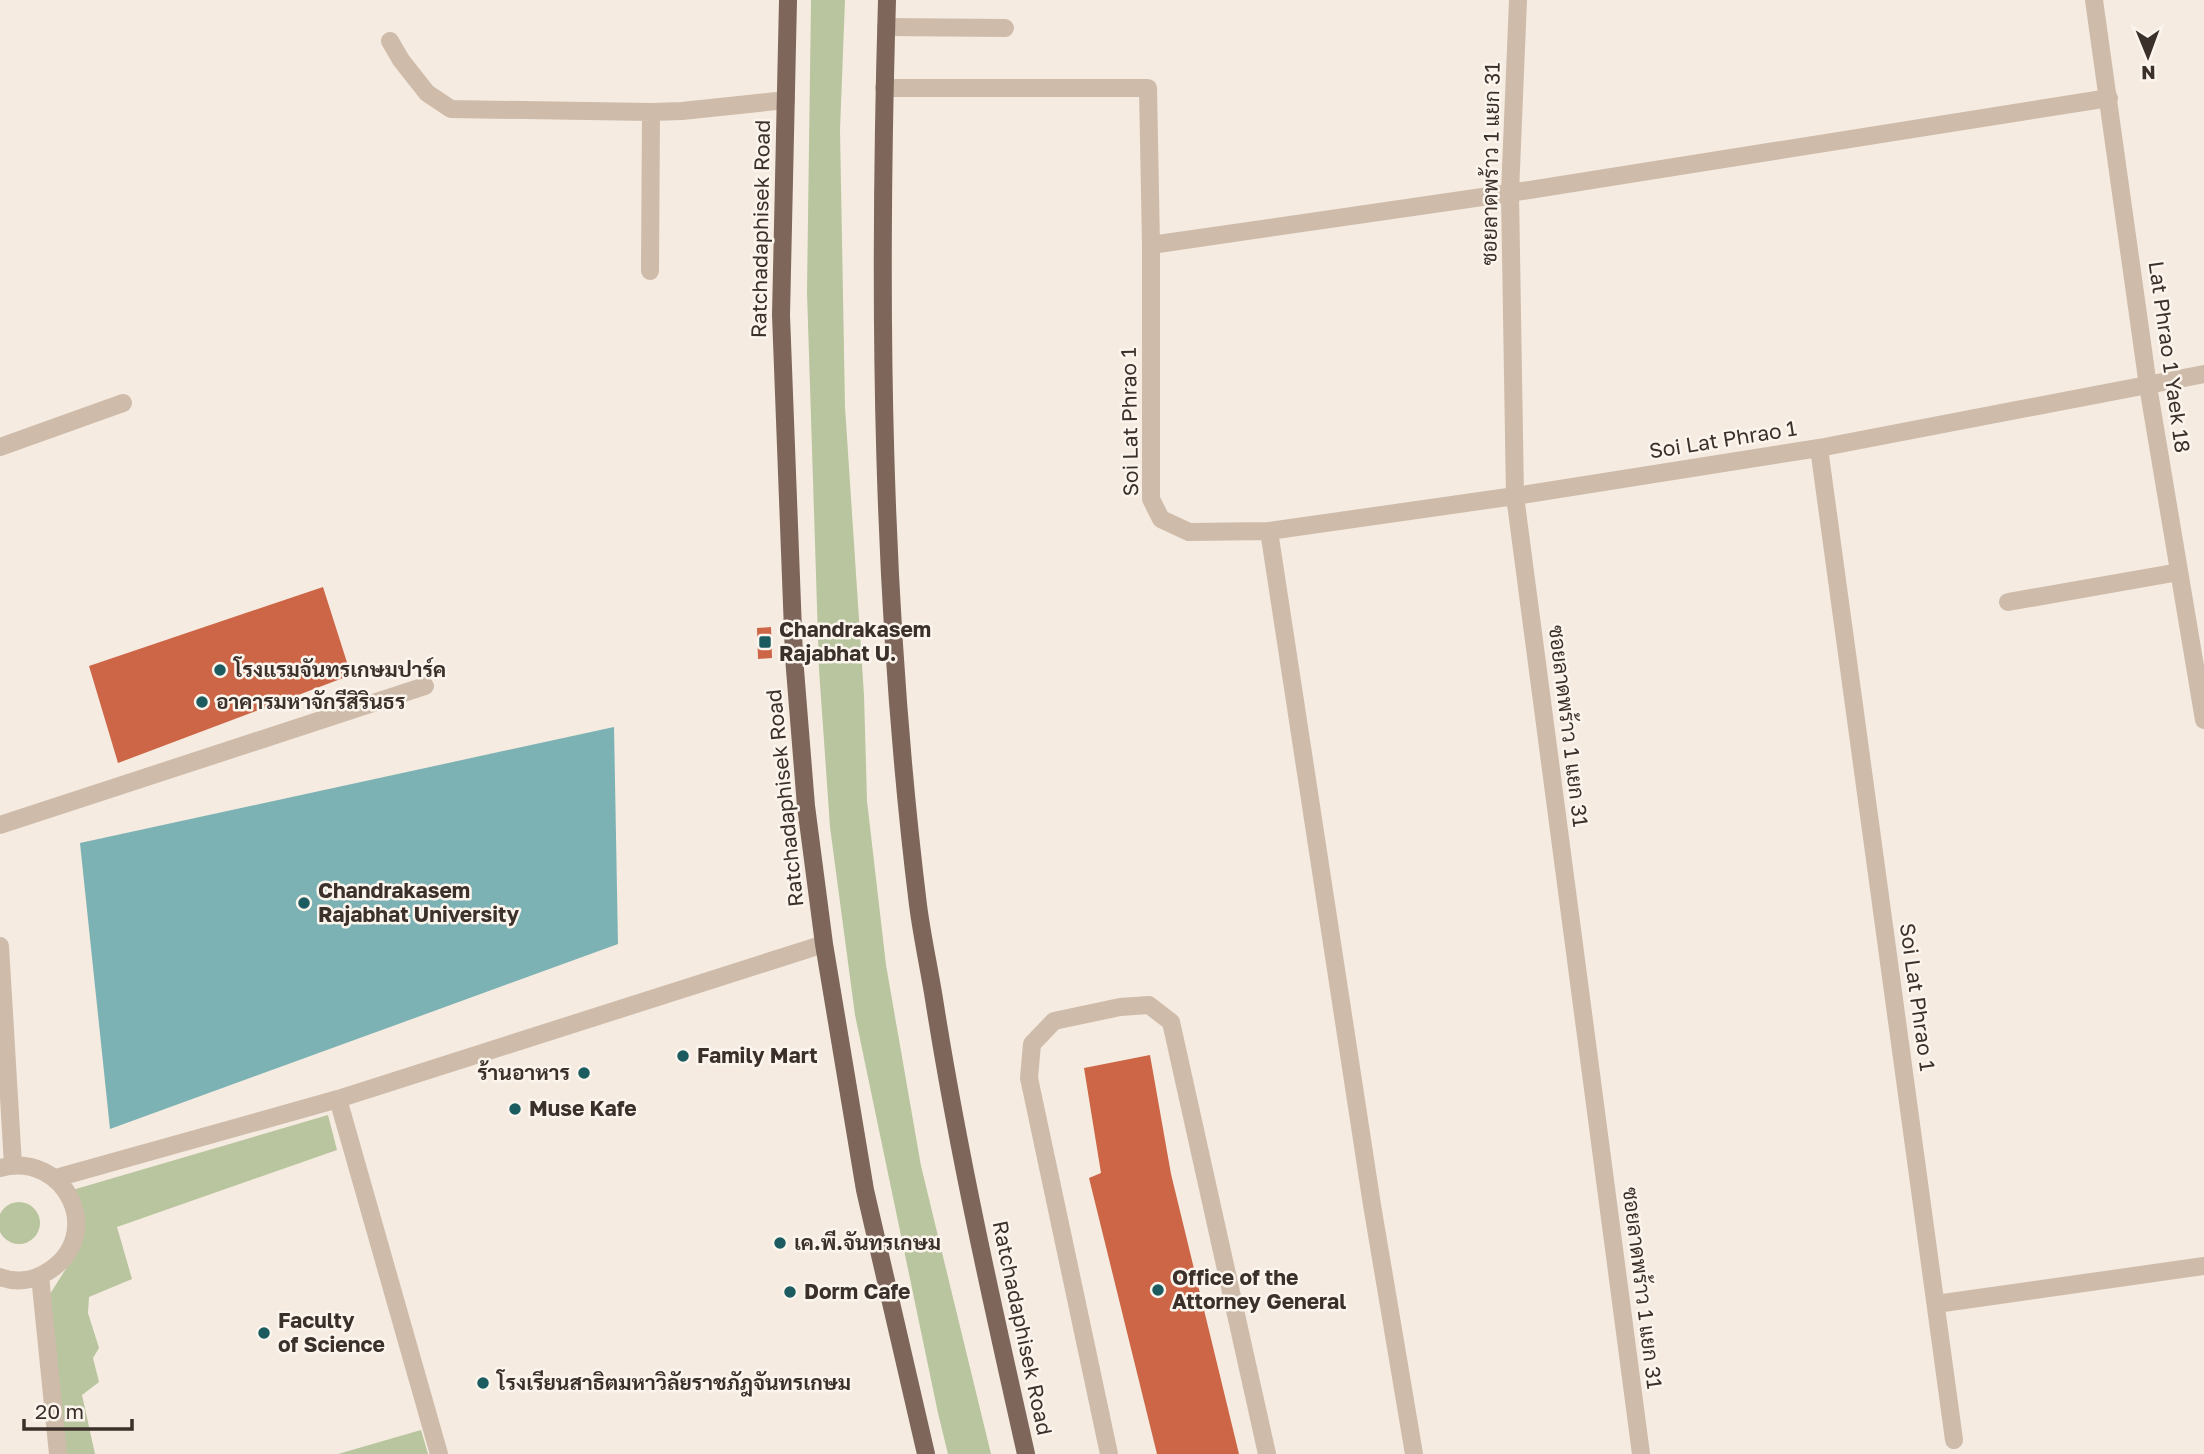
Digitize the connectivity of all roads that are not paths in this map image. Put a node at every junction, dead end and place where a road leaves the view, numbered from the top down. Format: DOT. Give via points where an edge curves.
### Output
graph roads {
  1 [pos="788,0"];
  2 [pos="887,0"];
  3 [pos="1518,0"];
  4 [pos="2094,0"];
  5 [pos="886,27"];
  6 [pos="1005,28"];
  7 [pos="390,41"];
  8 [pos="884,88"];
  9 [pos="2109,98"];
  10 [pos="786,100"];
  11 [pos="651,112"];
  12 [pos="1510,193"];
  13 [pos="1151,245"];
  14 [pos="650,271"];
  15 [pos="2204,374"];
  16 [pos="2148,386"];
  17 [pos="123,403"];
  18 [pos="0,447"];
  19 [pos="1819,448"];
  20 [pos="1515,496"];
  21 [pos="1269,531"];
  22 [pos="2179,572"];
  23 [pos="2008,602"];
  24 [pos="425,686"];
  25 [pos="2204,720"];
  26 [pos="0,825"];
  27 [pos="824,944"];
  28 [pos="0,946"];
  29 [pos="338,1099"];
  30 [pos="6,1167"];
  31 [pos="56,1178"];
  32 [pos="2204,1266"];
  33 [pos="40,1276"];
  34 [pos="0,1278"];
  35 [pos="1936,1304"];
  36 [pos="1954,1440"];
  37 [pos="58,1454"];
  38 [pos="439,1454"];
  39 [pos="926,1454"];
  40 [pos="1026,1454"];
  41 [pos="1109,1454"];
  42 [pos="1266,1454"];
  43 [pos="1414,1454"];
  44 [pos="1640,1454"];
  1 -- 10 [label="main road, Ratchadaphisek Road"];
  2 -- 5 [label="main road, Ratchadaphisek Road"];
  3 -- 12 [label="street, ซอยลาดพร้าว 1 แยก 31"];
  4 -- 9 [label="street, Lat Phrao 1 Yaek 18"];
  5 -- 6 [label="street"];
  5 -- 8 [label="main road, Ratchadaphisek Road"];
  7 -- 11 [label="street" via="426,93 451,109"];
  8 -- 13 [label="street, Soi Lat Phrao 1" via="1148,88"];
  8 -- 40 [label="main road, Ratchadaphisek Road" via="882,344 887,546 919,906 951,1104"];
  9 -- 12 [label="street"];
  9 -- 16 [label="street, Lat Phrao 1 Yaek 18"];
  10 -- 11 [label="street"];
  10 -- 27 [label="main road, Ratchadaphisek Road" via="781,315 793,644 806,806"];
  11 -- 14 [label="street"];
  12 -- 13 [label="street"];
  12 -- 20 [label="street, ซอยลาดพร้าว 1 แยก 31"];
  13 -- 21 [label="street, Soi Lat Phrao 1" via="1152,499 1161,519 1189,532"];
  15 -- 16 [label="street, Soi Lat Phrao 1"];
  16 -- 19 [label="street, Soi Lat Phrao 1"];
  16 -- 22 [label="street, Lat Phrao 1 Yaek 18"];
  17 -- 18 [label="street"];
  19 -- 20 [label="street, Soi Lat Phrao 1"];
  19 -- 35 [label="street, Soi Lat Phrao 1"];
  20 -- 21 [label="street, Soi Lat Phrao 1"];
  20 -- 44 [label="street, ซอยลาดพร้าว 1 แยก 31"];
  21 -- 43 [label="street"];
  22 -- 23 [label="street"];
  22 -- 25 [label="street, Lat Phrao 1 Yaek 18"];
  24 -- 26 [label="street"];
  27 -- 29 [label="street"];
  27 -- 39 [label="main road, Ratchadaphisek Road" via="865,1190"];
  28 -- 30 [label="street"];
  29 -- 31 [label="street"];
  29 -- 38 [label="street"];
  30 -- 31 [label="street" via="28,1166"];
  31 -- 33 [label="street" via="76,1212 76,1232 70,1251 58,1266"];
  32 -- 35 [label="street"];
  33 -- 34 [label="street" via="23,1281"];
  33 -- 37 [label="street"];
  35 -- 36 [label="street, Soi Lat Phrao 1"];
  41 -- 42 [label="street" via="1029,1079 1032,1044 1054,1021 1149,1005 1171,1022"];
}
